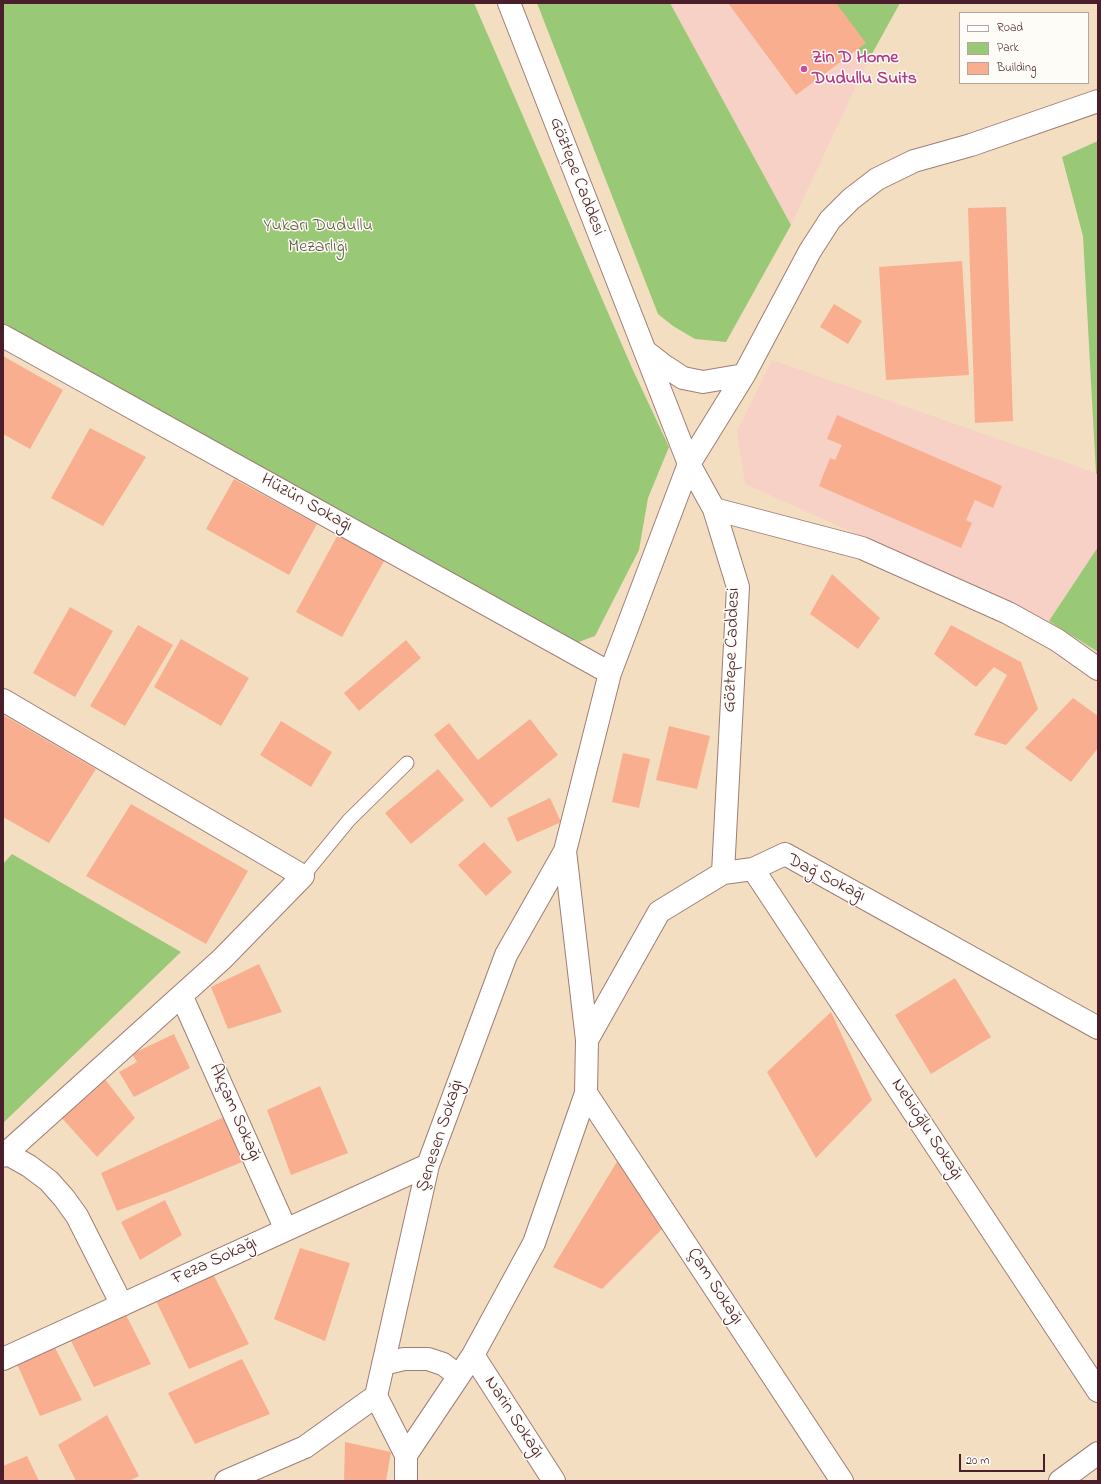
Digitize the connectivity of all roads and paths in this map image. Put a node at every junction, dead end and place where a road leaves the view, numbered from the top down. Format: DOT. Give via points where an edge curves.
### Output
graph roads {
  1 [pos="509,3"];
  2 [pos="1098,101"];
  3 [pos="3,336"];
  4 [pos="644,350"];
  5 [pos="744,375"];
  6 [pos="689,464"];
  7 [pos="714,509"];
  8 [pos="1098,668"];
  9 [pos="610,673"];
  10 [pos="3,700"];
  11 [pos="407,763"];
  12 [pos="565,851"];
  13 [pos="753,869"];
  14 [pos="722,872"];
  15 [pos="302,876"];
  16 [pos="182,997"];
  17 [pos="1098,1028"];
  18 [pos="587,1040"];
  19 [pos="586,1093"];
  20 [pos="5,1155"];
  21 [pos="428,1165"];
  22 [pos="286,1230"];
  23 [pos="122,1305"];
  24 [pos="473,1355"];
  25 [pos="3,1359"];
  26 [pos="383,1364"];
  27 [pos="459,1376"];
  28 [pos="1098,1391"];
  29 [pos="376,1396"];
  30 [pos="1098,1453"];
  31 [pos="406,1456"];
  32 [pos="226,1481"];
  33 [pos="406,1481"];
  34 [pos="554,1481"];
  35 [pos="842,1481"];
  36 [pos="1060,1481"];
  1 -- 4 [label="street, Göztepe Caddesi"];
  2 -- 5 [label="street" via="971,145 914,161 877,179 851,199 830,220 810,251"];
  3 -- 9 [label="street, Hüzün Sokağı"];
  4 -- 5 [label="street" via="683,378 703,382"];
  4 -- 6 [label="street, Göztepe Caddesi"];
  5 -- 6 [label="street"];
  6 -- 7 [label="street, Göztepe Caddesi"];
  6 -- 9 [label="street"];
  7 -- 8 [label="street" via="862,548 1008,613 1057,640"];
  7 -- 14 [label="street, Göztepe Caddesi" via="738,587"];
  9 -- 12 [label="street"];
  10 -- 15 [label="street"];
  11 -- 15 [label="lane" via="349,820"];
  12 -- 18 [label="street"];
  12 -- 21 [label="street, Şenesen Sokağı" via="506,955"];
  13 -- 14 [label="street, Dağ Sokağı"];
  13 -- 17 [label="street, Dağ Sokağı" via="785,854"];
  13 -- 28 [label="street, Nebioğlu Sokağı"];
  14 -- 18 [label="street, Dağ Sokağı" via="658,912"];
  15 -- 16 [label="street"];
  16 -- 20 [label="street"];
  16 -- 22 [label="street, Akçam Sokağı"];
  18 -- 19 [label="street"];
  19 -- 24 [label="street" via="534,1243"];
  19 -- 35 [label="street, Çam Sokağı"];
  20 -- 23 [label="street" via="29,1166 64,1198 77,1216"];
  21 -- 22 [label="street, Feza Sokağı"];
  21 -- 26 [label="street, Şenesen Sokağı"];
  22 -- 23 [label="street, Feza Sokağı"];
  23 -- 25 [label="street, Feza Sokağı"];
  24 -- 27 [label="street"];
  24 -- 34 [label="street, Narin Sokağı"];
  26 -- 27 [label="street" via="404,1358 428,1359 443,1364"];
  26 -- 29 [label="street, Şenesen Sokağı"];
  27 -- 31 [label="street"];
  29 -- 31 [label="street"];
  29 -- 32 [label="street" via="305,1447"];
  30 -- 36 [label="street"];
  31 -- 33 [label="street"];
}
